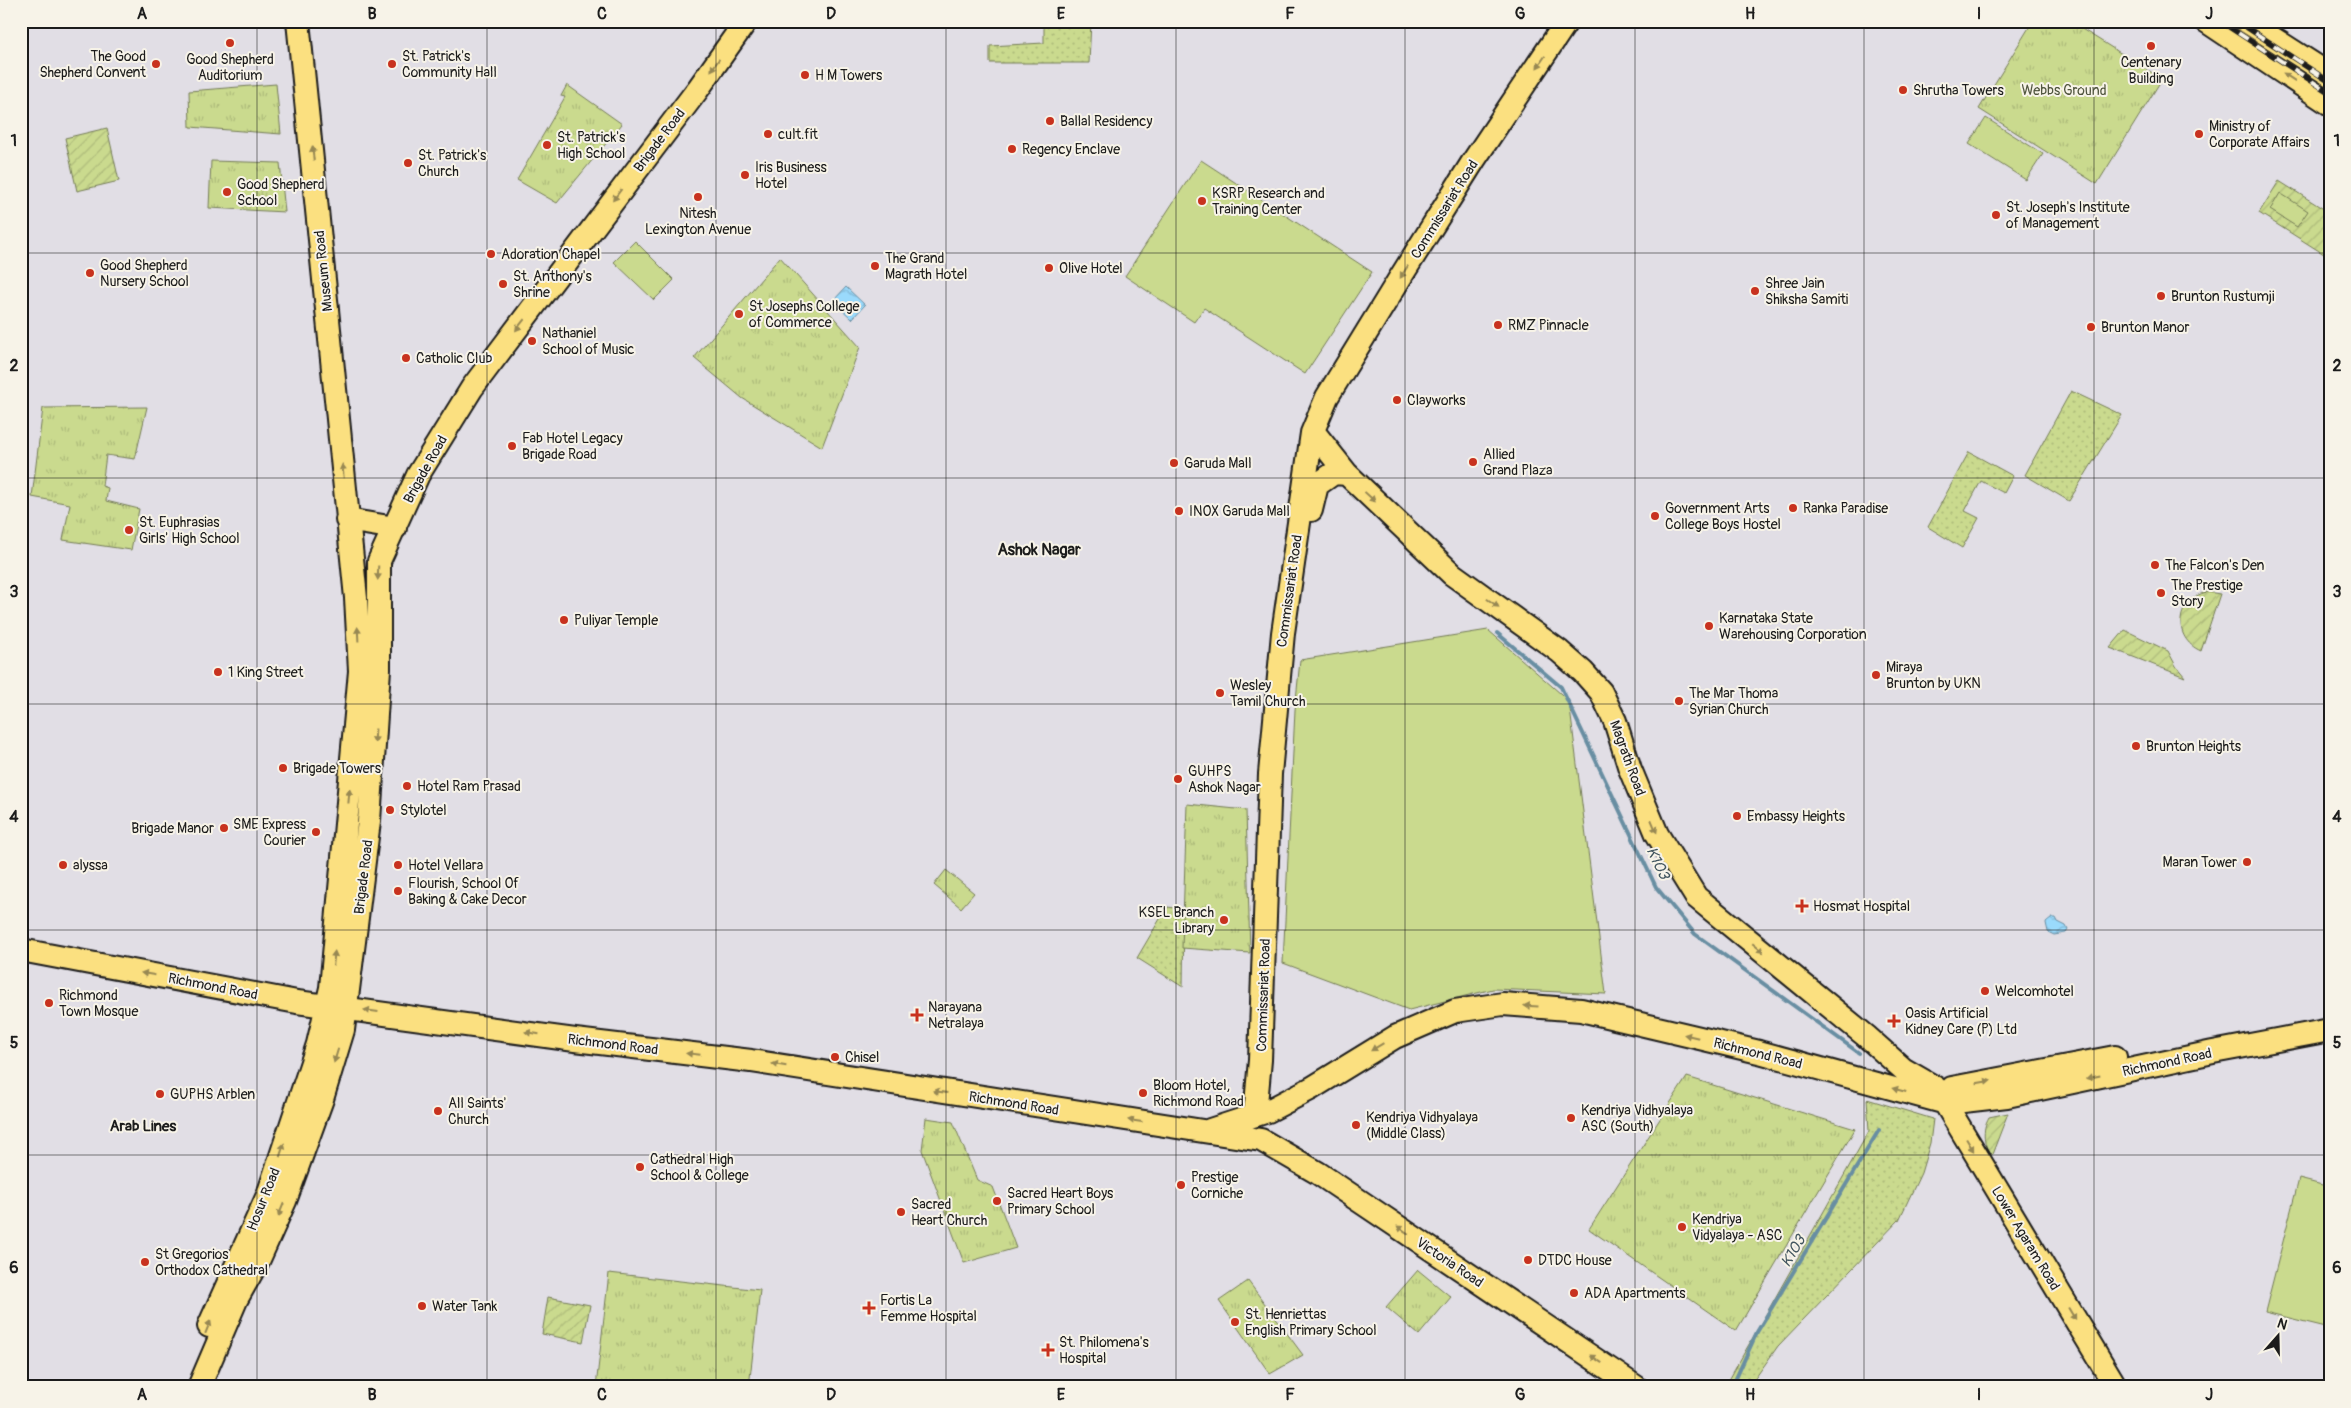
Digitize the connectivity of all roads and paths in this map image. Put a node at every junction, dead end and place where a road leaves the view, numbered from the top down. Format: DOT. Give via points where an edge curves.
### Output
graph roads {
  1 [pos="298,21"];
  2 [pos="1567,21"];
  3 [pos="2206,21"];
  4 [pos="743,23"];
  5 [pos="2247,30"];
  6 [pos="2330,75"];
  7 [pos="2330,104"];
  8 [pos="1313,430"];
  9 [pos="1347,474"];
  10 [pos="1309,492"];
  11 [pos="347,520"];
  12 [pos="395,528"];
  13 [pos="21,950"];
  14 [pos="297,1002"];
  15 [pos="336,1007"];
  16 [pos="2330,1016"];
  17 [pos="2330,1030"];
  18 [pos="1866,1036"];
  19 [pos="318,1044"];
  20 [pos="2200,1047"];
  21 [pos="1856,1078"];
  22 [pos="1941,1096"];
  23 [pos="1262,1113"];
  24 [pos="1206,1132"];
  25 [pos="1261,1140"];
  26 [pos="184,1387"];
  27 [pos="199,1387"];
  28 [pos="1636,1387"];
  29 [pos="2116,1387"];
  11 -- 1 [label="main road, Museum Road, one-way"];
  2 -- 8 [label="main road, Commissariat Road, one-way" via="1410,263 1332,389"];
  3 -- 5 [label="main road"];
  4 -- 12 [label="main road, Brigade Road, one-way" via="698,89 472,388 418,476"];
  5 -- 6 [label="main road"];
  7 -- 5 [label="main road, one-way"];
  8 -- 9 [label="main road, Magrath Road"];
  8 -- 10 [label="main road, Commissariat Road"];
  9 -- 10 [label="main road" via="1334,473"];
  9 -- 18 [label="main road, Magrath Road, one-way" via="1452,574 1583,672 1601,692 1657,834 1696,897"];
  10 -- 23 [label="main road, Commissariat Road" via="1292,644"];
  11 -- 12 [label="main road"];
  15 -- 11 [label="main road, Brigade Road, one-way" via="331,988 360,671"];
  12 -- 15 [label="main road, Brigade Road, one-way" via="379,562 379,669 370,821"];
  14 -- 13 [label="main road, Richmond Road, one-way"];
  14 -- 15 [label="main road, Richmond Road"];
  14 -- 19 [label="main road" via="311,1023"];
  15 -- 19 [label="main road, Hosur Road"];
  24 -- 15 [label="main road, Richmond Road, one-way" via="751,1060"];
  15 -- 27 [label="main road, Hosur Road, one-way" via="338,1051 299,1165 274,1228 237,1298"];
  16 -- 20 [label="main road, Richmond Road"];
  17 -- 20 [label="main road, Richmond Road"];
  18 -- 21 [label="main road" via="1872,1052 1870,1061 1862,1076"];
  18 -- 22 [label="main road, Magrath Road"];
  26 -- 19 [label="main road, Hosur Road, one-way" via="222,1292 268,1195"];
  20 -- 22 [label="main road, Richmond Road" via="2007,1096"];
  22 -- 21 [label="main road, Richmond Road, one-way"];
  21 -- 23 [label="main road, Richmond Road, one-way" via="1581,1010 1503,1004 1456,1012 1395,1037 1312,1088"];
  22 -- 29 [label="main road, Lower Agaram Road, one-way"];
  23 -- 24 [label="main road, Richmond Road"];
  23 -- 25 [label="main road, Commissariat Road"];
  24 -- 25 [label="main road, Richmond Road"];
  28 -- 25 [label="main road, Victoria Road, one-way" via="1318,1174"];
}
